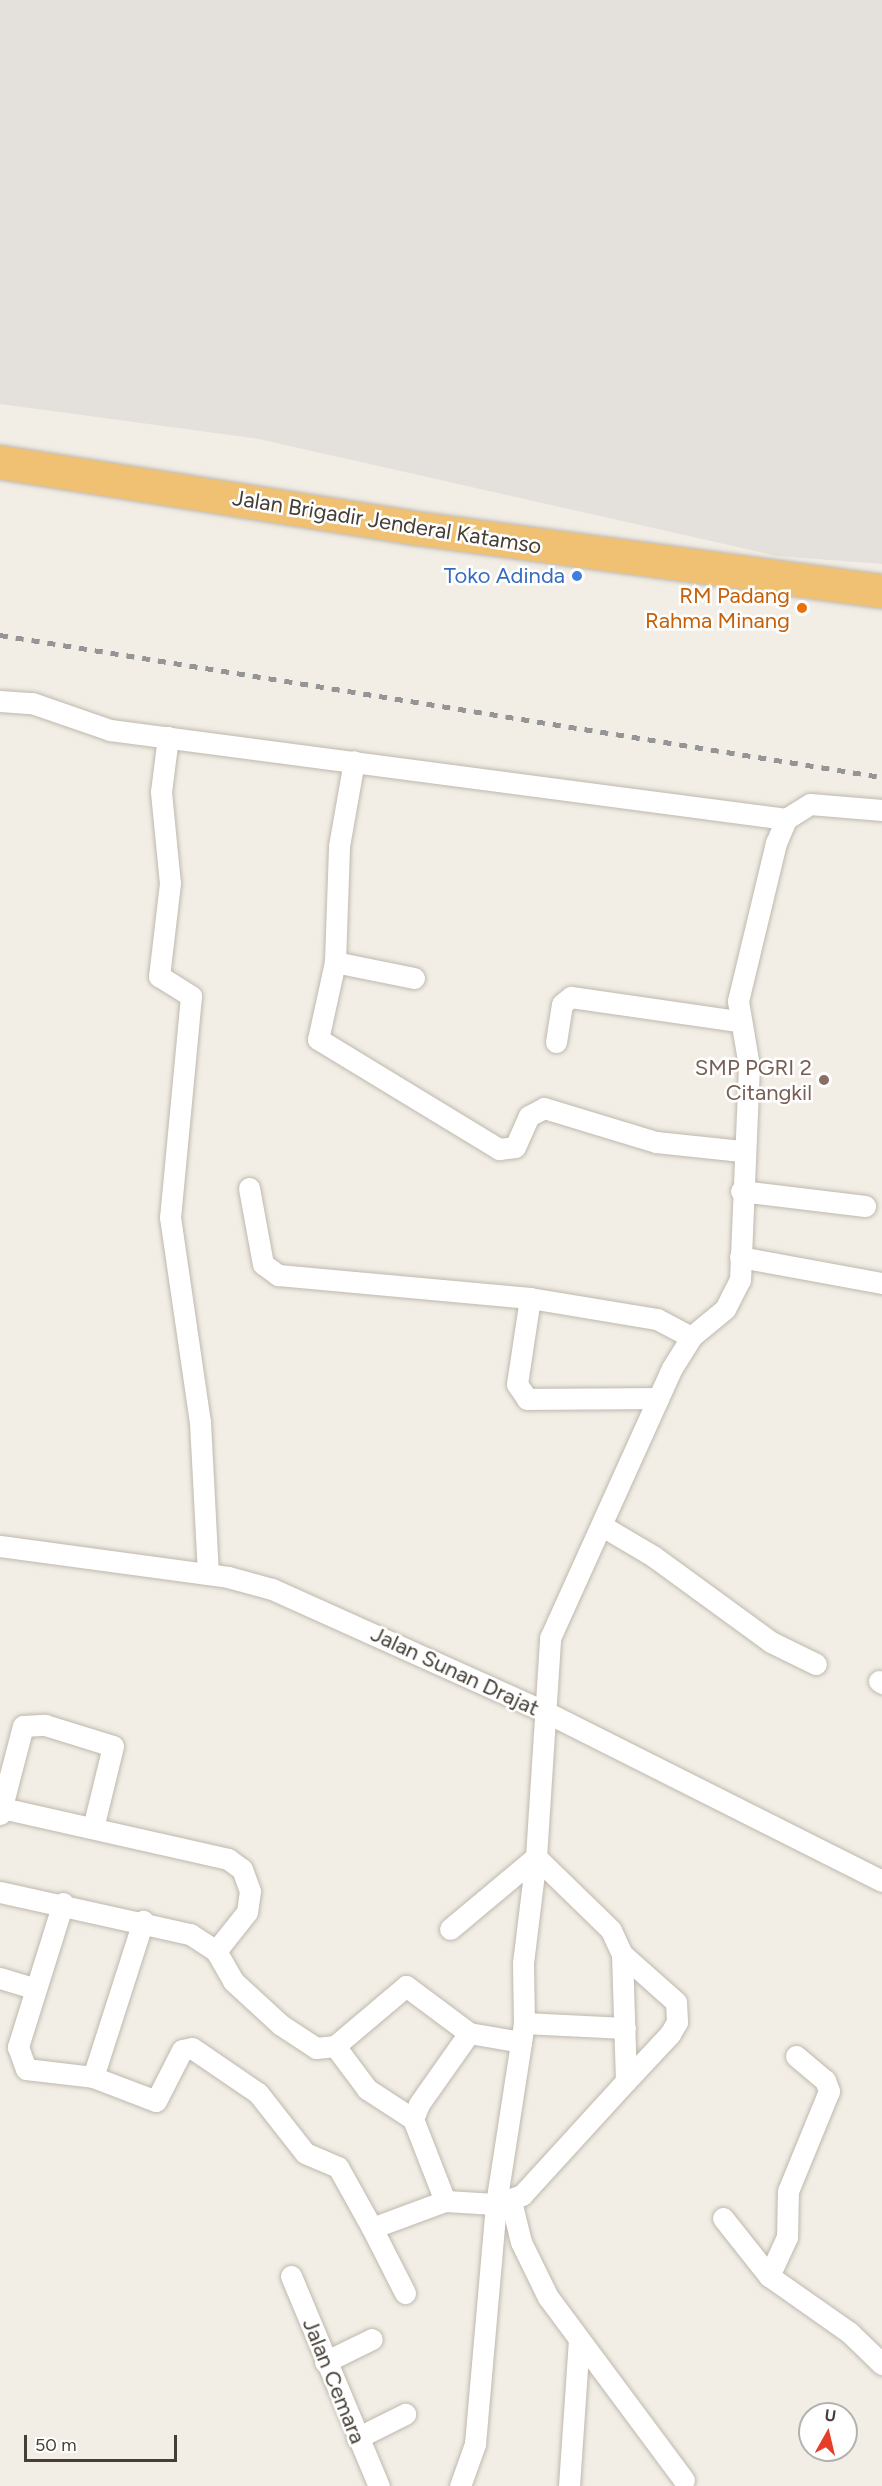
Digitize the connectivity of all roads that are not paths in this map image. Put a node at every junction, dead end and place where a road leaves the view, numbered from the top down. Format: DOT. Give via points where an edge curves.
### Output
graph roads {
  1 [pos="0,462"];
  2 [pos="882,591"];
  3 [pos="0,701"];
  4 [pos="168,737"];
  5 [pos="354,761"];
  6 [pos="882,810"];
  7 [pos="786,819"];
  8 [pos="335,962"];
  9 [pos="414,978"];
  10 [pos="738,1021"];
  11 [pos="556,1042"];
  12 [pos="742,1151"];
  13 [pos="249,1188"];
  14 [pos="741,1191"];
  15 [pos="865,1206"];
  16 [pos="740,1257"];
  17 [pos="882,1283"];
  18 [pos="530,1298"];
  19 [pos="691,1337"];
  20 [pos="658,1398"];
  21 [pos="603,1527"];
  22 [pos="0,1546"];
  23 [pos="208,1574"];
  24 [pos="816,1664"];
  25 [pos="546,1712"];
  26 [pos="1,1811"];
  27 [pos="93,1828"];
  28 [pos="536,1857"];
  29 [pos="882,1881"];
  30 [pos="0,1892"];
  31 [pos="63,1903"];
  32 [pos="143,1921"];
  33 [pos="450,1929"];
  34 [pos="216,1951"];
  35 [pos="622,1954"];
  36 [pos="0,1978"];
  37 [pos="35,1989"];
  38 [pos="625,2028"];
  39 [pos="469,2033"];
  40 [pos="523,2033"];
  41 [pos="335,2046"];
  42 [pos="796,2056"];
  43 [pos="93,2077"];
  44 [pos="626,2080"];
  45 [pos="414,2119"];
  46 [pos="445,2201"];
  47 [pos="504,2202"];
  48 [pos="723,2218"];
  49 [pos="372,2228"];
  50 [pos="291,2276"];
  51 [pos="769,2276"];
  52 [pos="405,2294"];
  53 [pos="372,2339"];
  54 [pos="579,2341"];
  55 [pos="326,2362"];
  56 [pos="882,2364"];
  57 [pos="405,2414"];
  58 [pos="357,2438"];
  59 [pos="684,2480"];
  60 [pos="379,2486"];
  61 [pos="460,2486"];
  62 [pos="568,2486"];
  1 -- 2 [label="highway, Jalan Brigadir Jenderal Katamso" via="455,533"];
  3 -- 4 [label="street" via="32,704 85,725"];
  4 -- 5 [label="street"];
  4 -- 23 [label="street" via="161,792 170,883 159,976 191,996 170,1217 200,1422"];
  5 -- 7 [label="street"];
  5 -- 8 [label="street" via="339,846"];
  6 -- 7 [label="street" via="810,804"];
  7 -- 10 [label="street" via="749,945"];
  8 -- 9 [label="street"];
  8 -- 12 [label="street" via="318,1039 499,1149 515,1147 530,1116 544,1108 656,1142"];
  10 -- 11 [label="street" via="571,997 562,1004"];
  10 -- 12 [label="street" via="749,1066"];
  12 -- 14 [label="street"];
  13 -- 18 [label="street" via="263,1264 278,1275"];
  14 -- 15 [label="street"];
  14 -- 16 [label="street"];
  16 -- 17 [label="street"];
  16 -- 19 [label="street" via="735,1295"];
  18 -- 19 [label="street" via="657,1319"];
  18 -- 20 [label="street" via="517,1384 527,1399"];
  19 -- 20 [label="street"];
  20 -- 21 [label="street"];
  21 -- 24 [label="street" via="653,1556 771,1642"];
  21 -- 25 [label="street" via="549,1638"];
  22 -- 23 [label="street, Jalan Sunan Drajat"];
  23 -- 25 [label="street, Jalan Sunan Drajat" via="272,1589"];
  25 -- 28 [label="street"];
  25 -- 29 [label="street, Jalan Sunan Drajat"];
  26 -- 27 [label="street"];
  26 -- 27 [label="street" via="22,1726 45,1725 113,1746"];
  27 -- 34 [label="street" via="228,1859 242,1869 250,1891 247,1912"];
  28 -- 33 [label="street"];
  28 -- 35 [label="street" via="611,1930"];
  28 -- 40 [label="street" via="523,1964"];
  30 -- 31 [label="street"];
  31 -- 32 [label="street"];
  31 -- 37 [label="street"];
  32 -- 34 [label="street" via="190,1934"];
  32 -- 43 [label="street"];
  34 -- 41 [label="street" via="233,1981 303,2043"];
  35 -- 38 [label="street"];
  35 -- 44 [label="street" via="676,2002 676,2022 670,2034"];
  36 -- 37 [label="street"];
  37 -- 43 [label="street" via="19,2059 26,2068"];
  38 -- 40 [label="street"];
  38 -- 44 [label="street"];
  39 -- 40 [label="street"];
  39 -- 41 [label="street" via="406,1986"];
  39 -- 45 [label="street" via="427,2089"];
  40 -- 47 [label="street"];
  41 -- 45 [label="street" via="367,2089"];
  42 -- 51 [label="street" via="829,2084 829,2091 788,2191 788,2237"];
  43 -- 49 [label="street" via="156,2101 182,2050 192,2048 258,2093 305,2153 338,2167"];
  44 -- 47 [label="street"];
  45 -- 46 [label="street"];
  46 -- 47 [label="street"];
  46 -- 49 [label="street"];
  47 -- 54 [label="street" via="521,2242"];
  47 -- 61 [label="street" via="475,2444"];
  48 -- 51 [label="street"];
  49 -- 52 [label="street"];
  50 -- 55 [label="street, Jalan Cemara"];
  51 -- 56 [label="street" via="850,2332"];
  53 -- 55 [label="street"];
  54 -- 59 [label="street"];
  54 -- 62 [label="street"];
  55 -- 58 [label="street, Jalan Cemara"];
  57 -- 58 [label="street"];
  58 -- 60 [label="street, Jalan Cemara"];
}
